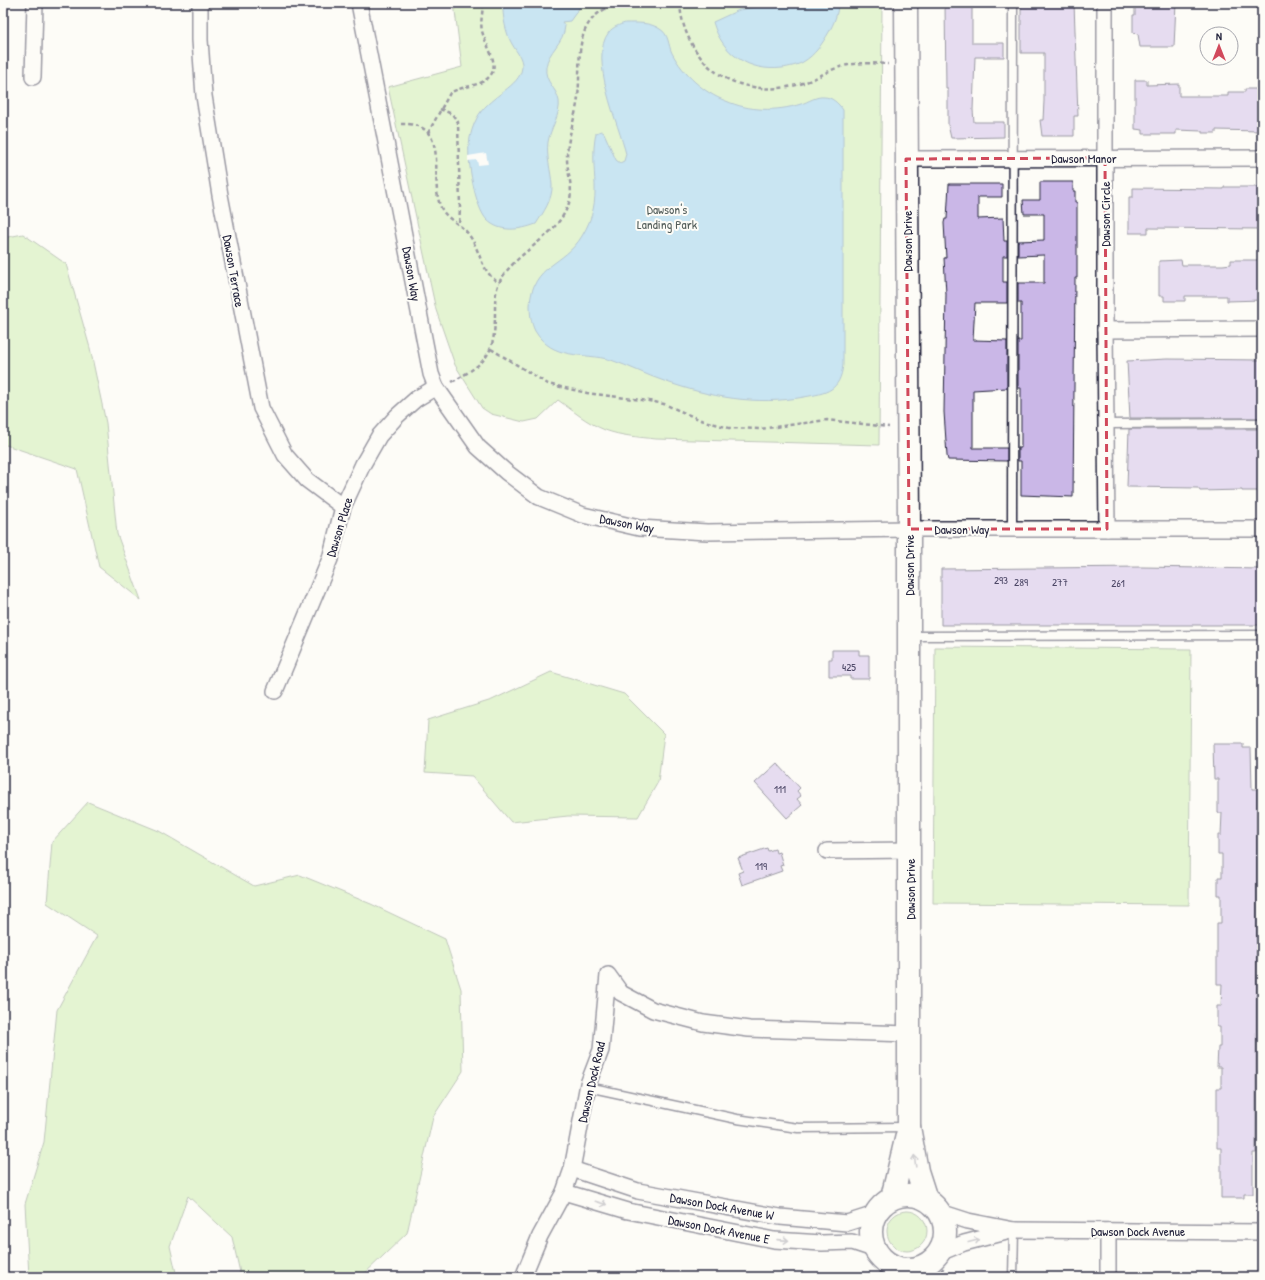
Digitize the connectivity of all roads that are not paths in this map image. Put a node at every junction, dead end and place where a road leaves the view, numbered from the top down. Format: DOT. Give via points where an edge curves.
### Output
graph roads {
  1 [pos="35,3"];
  2 [pos="200,3"];
  3 [pos="359,3"];
  4 [pos="906,3"];
  5 [pos="1012,3"];
  6 [pos="1106,3"];
  7 [pos="33,77"];
  8 [pos="1012,158"];
  9 [pos="1105,158"];
  10 [pos="1262,158"];
  11 [pos="906,159"];
  12 [pos="1262,329"];
  13 [pos="1105,330"];
  14 [pos="436,387"];
  15 [pos="1262,423"];
  16 [pos="1106,424"];
  17 [pos="343,507"];
  18 [pos="909,528"];
  19 [pos="1012,528"];
  20 [pos="1107,528"];
  21 [pos="1262,528"];
  22 [pos="1262,635"];
  23 [pos="910,636"];
  24 [pos="275,691"];
  25 [pos="910,850"];
  26 [pos="827,851"];
  27 [pos="909,1034"];
  28 [pos="588,1088"];
  29 [pos="909,1127"];
  30 [pos="572,1169"];
  31 [pos="564,1192"];
  32 [pos="892,1198"];
  33 [pos="933,1205"];
  34 [pos="875,1214"];
  35 [pos="1014,1230"];
  36 [pos="1108,1231"];
  37 [pos="1262,1232"];
  38 [pos="886,1263"];
  39 [pos="928,1265"];
  40 [pos="526,1276"];
  41 [pos="1012,1277"];
  42 [pos="1108,1277"];
  1 -- 7 [label="street"];
  2 -- 17 [label="street, Dawson Terrace" via="204,96 222,210 261,408 286,455 307,480"];
  3 -- 14 [label="street, Dawson Way" via="430,374"];
  4 -- 11 [label="street, Dawson Drive"];
  5 -- 8 [label="lane"];
  6 -- 9 [label="street, Dawson Circle"];
  8 -- 9 [label="street, Dawson Manor"];
  8 -- 11 [label="street, Dawson Manor"];
  8 -- 19 [label="lane"];
  9 -- 10 [label="street, Dawson Manor"];
  9 -- 13 [label="street, Dawson Circle"];
  11 -- 18 [label="street, Dawson Drive"];
  12 -- 13 [label="street"];
  13 -- 16 [label="street, Dawson Circle"];
  14 -- 17 [label="street, Dawson Place" via="416,399 379,436"];
  14 -- 18 [label="street, Dawson Way" via="478,447 506,472 539,497 584,515 639,528 706,532"];
  15 -- 16 [label="lane"];
  16 -- 20 [label="street, Dawson Circle"];
  17 -- 24 [label="street, Dawson Place" via="330,559"];
  18 -- 19 [label="street, Dawson Way"];
  18 -- 23 [label="street, Dawson Drive"];
  19 -- 20 [label="street, Dawson Way"];
  20 -- 21 [label="street, Dawson Way"];
  22 -- 23 [label="lane"];
  23 -- 25 [label="street, Dawson Drive"];
  25 -- 26 [label="street"];
  25 -- 27 [label="street, Dawson Drive"];
  27 -- 28 [label="street, Dawson Dock Road" via="749,1029 703,1023 653,1010 621,993 608,975 601,1050"];
  27 -- 29 [label="street, Dawson Drive"];
  28 -- 29 [label="lane" via="737,1119 798,1128"];
  28 -- 30 [label="street, Dawson Dock Road"];
  29 -- 32 [label="street, Dawson Drive"];
  33 -- 29 [label="street, Dawson Drive, one-way" via="917,1172"];
  30 -- 31 [label="street, Dawson Dock Road"];
  30 -- 34 [label="street, Dawson Dock Avenue W" via="638,1191 780,1217 847,1223"];
  31 -- 38 [label="street, Dawson Dock Avenue E, one-way" via="628,1211 767,1238 822,1243 852,1242"];
  31 -- 40 [label="street, Dawson Dock Road" via="540,1236"];
  32 -- 33 [label="street" via="915,1195"];
  32 -- 34 [label="street"];
  33 -- 35 [label="street, Dawson Dock Avenue" via="968,1221"];
  33 -- 39 [label="street" via="946,1227 945,1240"];
  34 -- 38 [label="street" via="872,1238"];
  35 -- 36 [label="street, Dawson Dock Avenue"];
  39 -- 35 [label="street, Dawson Dock Avenue, one-way" via="964,1243"];
  35 -- 41 [label="lane"];
  36 -- 37 [label="street, Dawson Dock Avenue"];
  36 -- 42 [label="street"];
  38 -- 39 [label="street" via="908,1269"];
}
